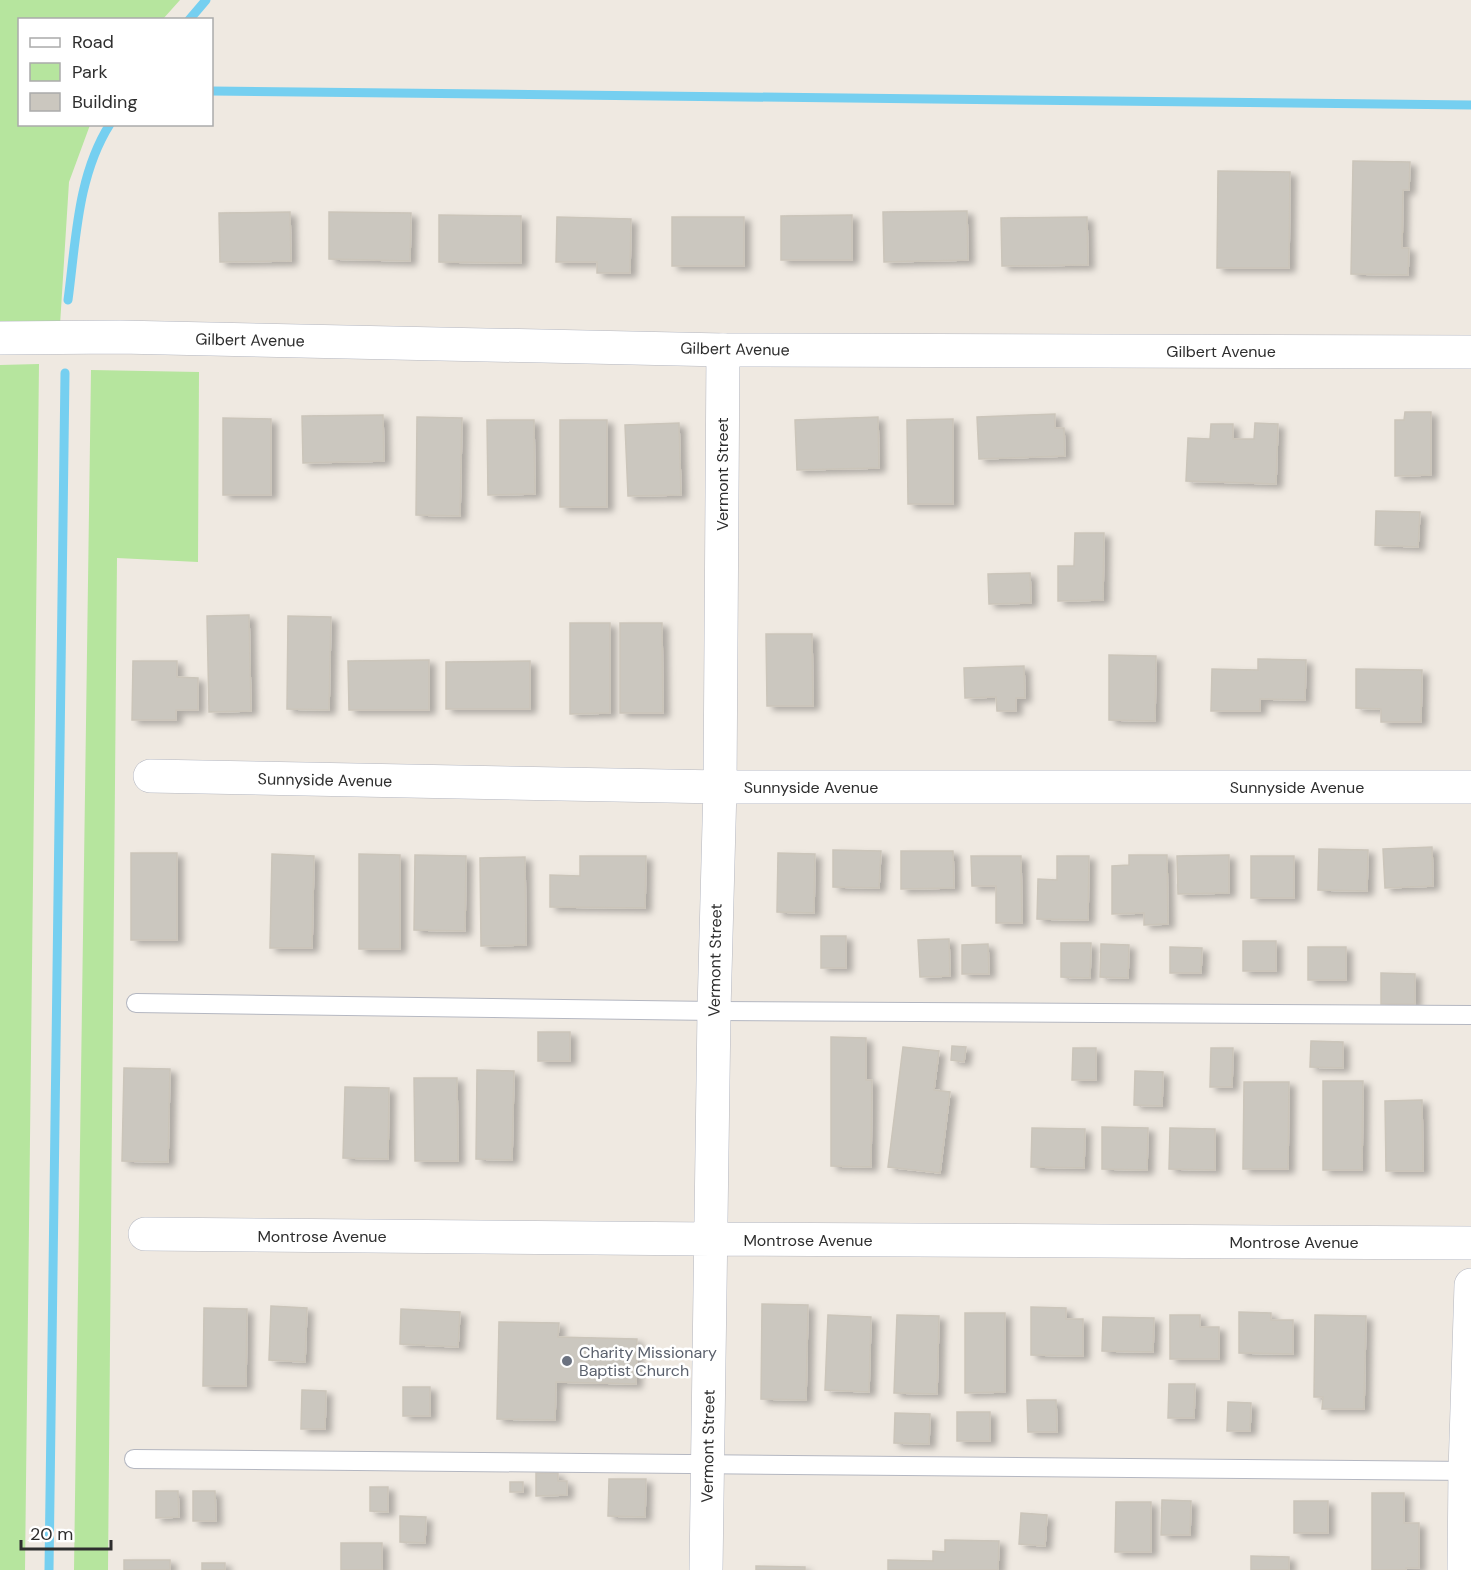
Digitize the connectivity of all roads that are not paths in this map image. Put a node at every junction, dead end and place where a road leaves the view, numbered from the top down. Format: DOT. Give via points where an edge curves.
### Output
graph roads {
  1 [pos="0,338"];
  2 [pos="723,350"];
  3 [pos="1471,352"];
  4 [pos="150,776"];
  5 [pos="720,787"];
  6 [pos="1471,787"];
  7 [pos="136,1003"];
  8 [pos="714,1011"];
  9 [pos="1471,1015"];
  10 [pos="145,1234"];
  11 [pos="711,1239"];
  12 [pos="1471,1243"];
  13 [pos="1471,1285"];
  14 [pos="134,1459"];
  15 [pos="708,1464"];
  16 [pos="1468,1471"];
  17 [pos="706,1570"];
  18 [pos="1464,1570"];
  1 -- 2 [label="street, Gilbert Avenue"];
  2 -- 3 [label="street, Gilbert Avenue"];
  2 -- 5 [label="street, Vermont Street"];
  4 -- 5 [label="street, Sunnyside Avenue"];
  5 -- 6 [label="street, Sunnyside Avenue"];
  5 -- 8 [label="street, Vermont Street"];
  7 -- 8 [label="lane"];
  8 -- 9 [label="lane"];
  8 -- 11 [label="street, Vermont Street"];
  10 -- 11 [label="street, Montrose Avenue"];
  11 -- 12 [label="street, Montrose Avenue"];
  11 -- 15 [label="street, Vermont Street"];
  13 -- 16 [label="street"];
  14 -- 15 [label="lane"];
  15 -- 16 [label="lane"];
  15 -- 17 [label="street, Vermont Street"];
  16 -- 18 [label="street"];
}
